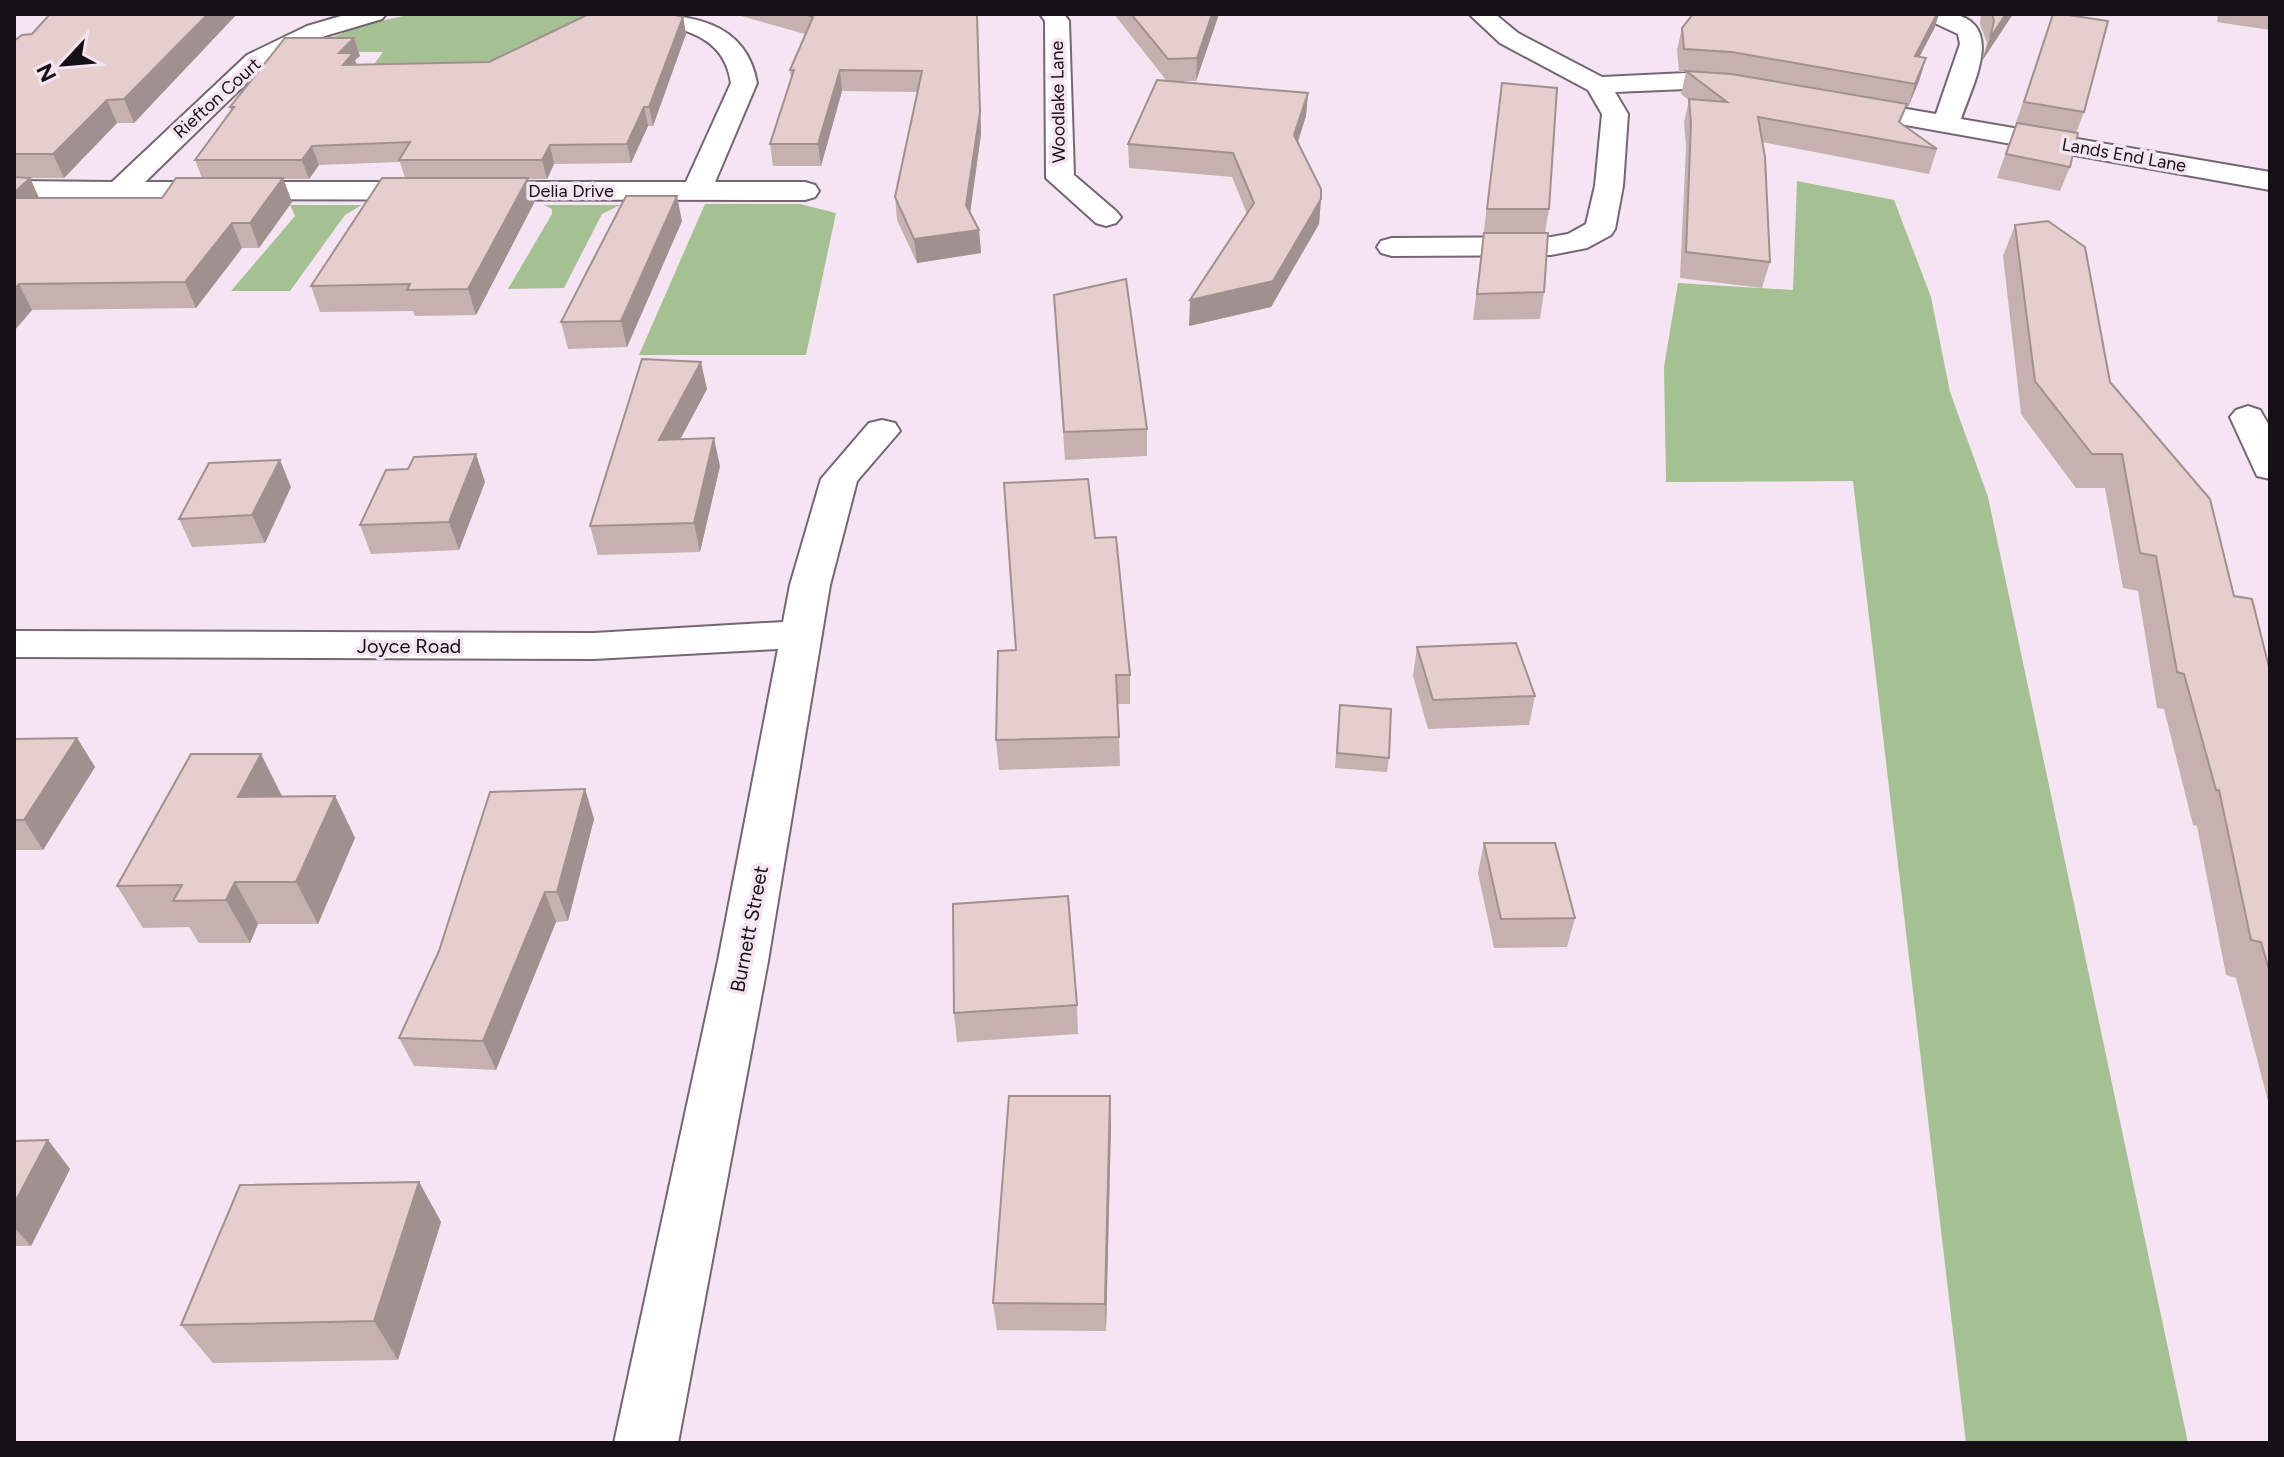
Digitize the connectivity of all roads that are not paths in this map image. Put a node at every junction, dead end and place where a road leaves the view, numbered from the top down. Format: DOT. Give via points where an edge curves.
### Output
graph roads {
  1 [pos="374,14"];
  2 [pos="647,14"];
  3 [pos="1052,14"];
  4 [pos="1483,14"];
  5 [pos="1934,14"];
  6 [pos="1598,85"];
  7 [pos="1773,94"];
  8 [pos="1820,102"];
  9 [pos="1946,124"];
  10 [pos="2270,181"];
  11 [pos="14,190"];
  12 [pos="120,190"];
  13 [pos="697,190"];
  14 [pos="805,191"];
  15 [pos="1106,217"];
  16 [pos="1392,247"];
  17 [pos="2248,417"];
  18 [pos="882,431"];
  19 [pos="2270,468"];
  20 [pos="803,634"];
  21 [pos="14,644"];
  22 [pos="646,1443"];
  1 -- 12 [label="street, Riefton Court" via="316,31 256,60"];
  2 -- 13 [label="street" via="708,33 730,47 744,68 744,83"];
  3 -- 15 [label="street, Woodlake Lane" via="1057,21 1060,178"];
  4 -- 6 [label="street" via="1509,38"];
  5 -- 9 [label="street" via="1969,30 1972,44"];
  6 -- 7 [label="street" via="1686,81"];
  6 -- 16 [label="street" via="1615,114 1600,229 1576,242 1551,246"];
  8 -- 9 [label="street, Lands End Lane"];
  9 -- 10 [label="street, Lands End Lane"];
  11 -- 12 [label="street, Delia Drive"];
  12 -- 13 [label="street, Delia Drive"];
  13 -- 14 [label="street, Delia Drive"];
  17 -- 19 [label="street"];
  18 -- 20 [label="street, Burnett Street" via="839,479 810,585"];
  20 -- 21 [label="street, Joyce Road" via="594,646"];
  20 -- 22 [label="street, Burnett Street"];
}
